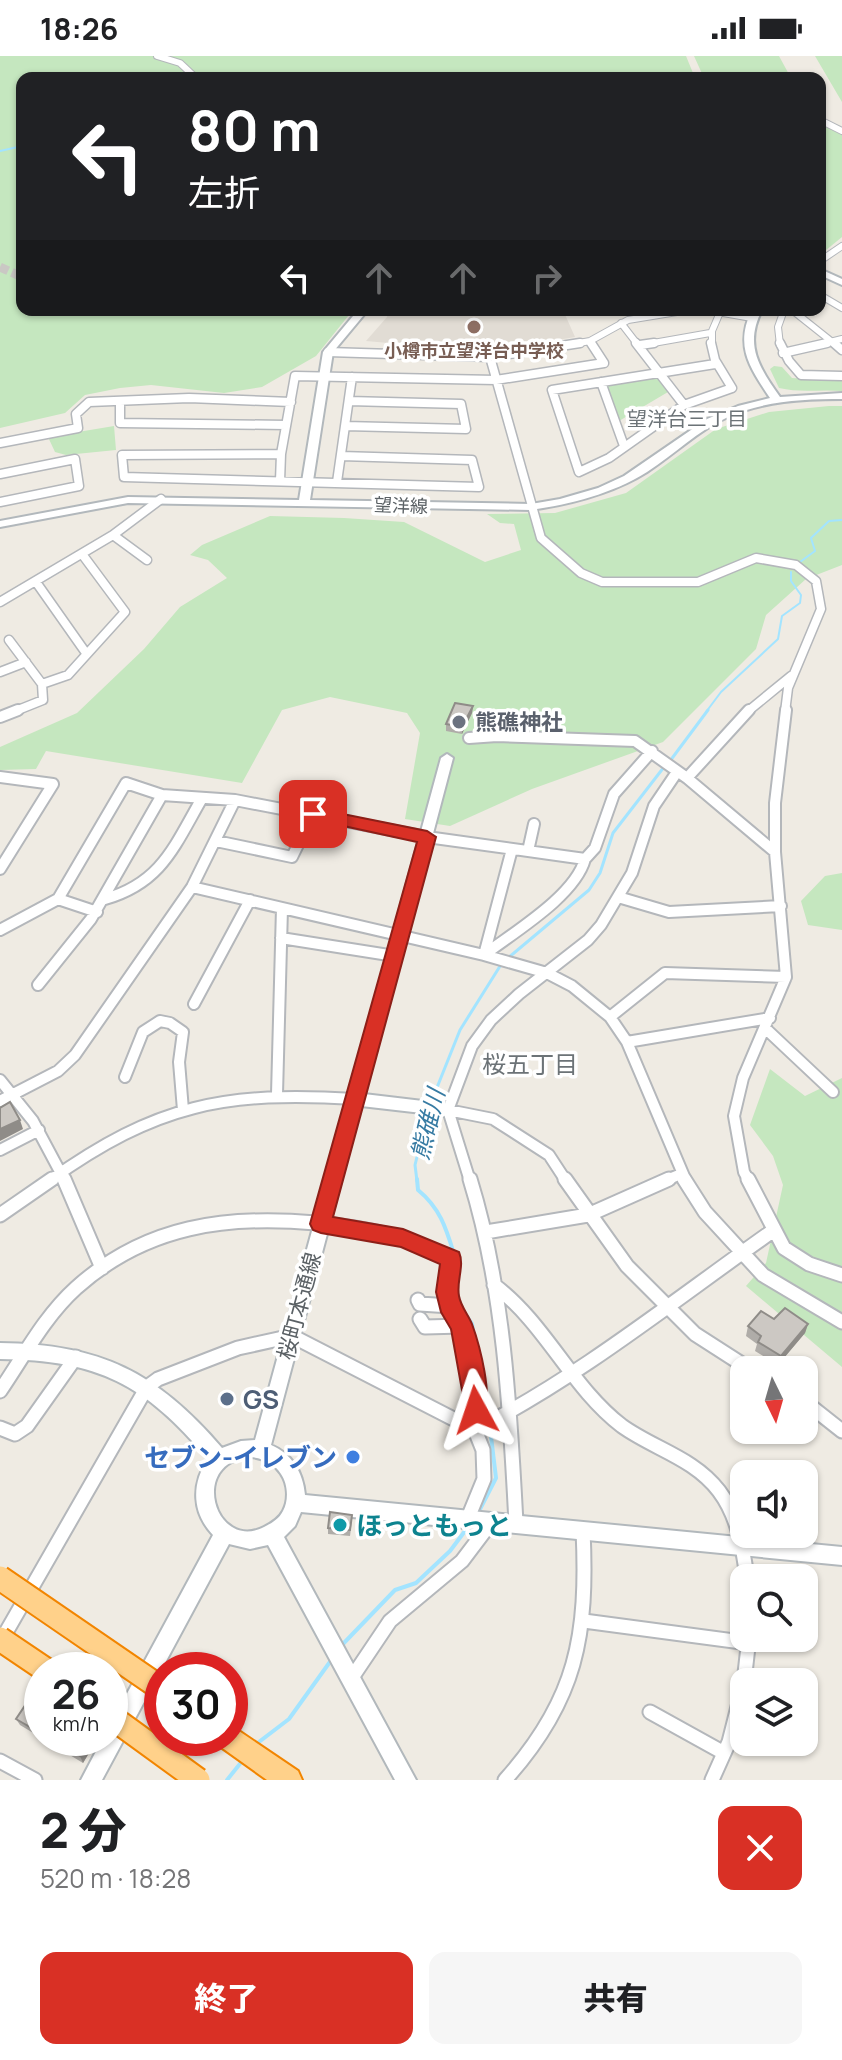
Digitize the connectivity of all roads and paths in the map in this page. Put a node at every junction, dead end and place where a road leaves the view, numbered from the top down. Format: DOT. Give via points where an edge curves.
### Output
graph roads {
  1 [pos="157,56"];
  2 [pos="190,72"];
  3 [pos="358,316"];
  4 [pos="658,316"];
  5 [pos="718,316"];
  6 [pos="754,316"];
  7 [pos="780,316"];
  8 [pos="800,316"];
  9 [pos="621,323"];
  10 [pos="710,333"];
  11 [pos="842,339"];
  12 [pos="590,341"];
  13 [pos="832,341"];
  14 [pos="640,345"];
  15 [pos="842,350"];
  16 [pos="328,352"];
  17 [pos="783,353"];
  18 [pos="490,357"];
  19 [pos="715,364"];
  20 [pos="659,373"];
  21 [pos="325,376"];
  22 [pos="842,376"];
  23 [pos="352,377"];
  24 [pos="496,380"];
  25 [pos="601,382"];
  26 [pos="842,396"];
  27 [pos="777,400"];
  28 [pos="120,401"];
  29 [pos="349,401"];
  30 [pos="291,402"];
  31 [pos="684,405"];
  32 [pos="286,425"];
  33 [pos="345,426"];
  34 [pos="0,443"];
  35 [pos="624,446"];
  36 [pos="281,454"];
  37 [pos="341,456"];
  38 [pos="0,474"];
  39 [pos="280,481"];
  40 [pos="308,482"];
  41 [pos="337,482"];
  42 [pos="161,499"];
  43 [pos="0,502"];
  44 [pos="304,502"];
  45 [pos="531,507"];
  46 [pos="0,524"];
  47 [pos="113,535"];
  48 [pos="82,554"];
  49 [pos="147,560"];
  50 [pos="36,582"];
  51 [pos="0,602"];
  52 [pos="9,640"];
  53 [pos="86,653"];
  54 [pos="26,662"];
  55 [pos="0,672"];
  56 [pos="791,676"];
  57 [pos="42,684"];
  58 [pos="0,717"];
  59 [pos="469,738"];
  60 [pos="652,751"];
  61 [pos="447,758"];
  62 [pos="674,770"];
  63 [pos="0,777"];
  64 [pos="687,778"];
  65 [pos="162,795"];
  66 [pos="201,800"];
  67 [pos="235,800"];
  68 [pos="313,814"];
  69 [pos="534,824"];
  70 [pos="427,837"];
  71 [pos="216,841"];
  72 [pos="512,849"];
  73 [pos="528,851"];
  74 [pos="775,852"];
  75 [pos="585,859"];
  76 [pos="0,869"];
  77 [pos="192,887"];
  78 [pos="618,897"];
  79 [pos="58,899"];
  80 [pos="105,899"];
  81 [pos="250,900"];
  82 [pos="781,906"];
  83 [pos="282,908"];
  84 [pos="97,912"];
  85 [pos="0,930"];
  86 [pos="400,935"];
  87 [pos="281,938"];
  88 [pos="484,955"];
  89 [pos="395,956"];
  90 [pos="547,973"];
  91 [pos="786,977"];
  92 [pos="38,985"];
  93 [pos="194,1004"];
  94 [pos="610,1017"];
  95 [pos="768,1024"];
  96 [pos="627,1042"];
  97 [pos="125,1077"];
  98 [pos="0,1080"];
  99 [pos="833,1092"];
  100 [pos="14,1093"];
  101 [pos="277,1094"];
  102 [pos="356,1099"];
  103 [pos="0,1101"];
  104 [pos="436,1109"];
  105 [pos="183,1110"];
  106 [pos="39,1130"];
  107 [pos="0,1150"];
  108 [pos="59,1174"];
  109 [pos="681,1174"];
  110 [pos="0,1215"];
  111 [pos="588,1215"];
  112 [pos="321,1224"];
  113 [pos="774,1230"];
  114 [pos="486,1232"];
  115 [pos="744,1253"];
  116 [pos="102,1268"];
  117 [pos="842,1275"];
  118 [pos="494,1285"];
  119 [pos="418,1300"];
  120 [pos="664,1305"];
  121 [pos="450,1306"];
  122 [pos="420,1319"];
  123 [pos="842,1322"];
  124 [pos="462,1326"];
  125 [pos="292,1336"];
  126 [pos="30,1350"];
  127 [pos="0,1351"];
  128 [pos="730,1356"];
  129 [pos="76,1357"];
  130 [pos="573,1371"];
  131 [pos="147,1387"];
  132 [pos="0,1391"];
  133 [pos="818,1412"];
  134 [pos="504,1415"];
  135 [pos="0,1428"];
  136 [pos="478,1429"];
  137 [pos="842,1431"];
  138 [pos="261,1450"];
  139 [pos="221,1460"];
  140 [pos="295,1503"];
  141 [pos="730,1511"];
  142 [pos="478,1519"];
  143 [pos="516,1523"];
  144 [pos="583,1530"];
  145 [pos="271,1533"];
  146 [pos="224,1534"];
  147 [pos="730,1546"];
  148 [pos="753,1548"];
  149 [pos="842,1556"];
  150 [pos="0,1578"];
  151 [pos="584,1621"];
  152 [pos="730,1639"];
  153 [pos="0,1641"];
  154 [pos="24,1656"];
  155 [pos="346,1671"];
  156 [pos="144,1677"];
  157 [pos="650,1712"];
  158 [pos="128,1729"];
  159 [pos="730,1732"];
  160 [pos="248,1751"];
  161 [pos="724,1753"];
  162 [pos="0,1761"];
  163 [pos="35,1780"];
  164 [pos="91,1780"];
  165 [pos="198,1780"];
  166 [pos="289,1780"];
  167 [pos="406,1780"];
  168 [pos="505,1780"];
  169 [pos="712,1780"];
  1 -- 2 [label="street"];
  3 -- 16 [label="street"];
  4 -- 9 [label="street"];
  5 -- 10 [label="street"];
  6 -- 27 [label="street" via="747,335 750,358"];
  7 -- 17 [label="street"];
  8 -- 13 [label="street"];
  9 -- 12 [label="street"];
  9 -- 14 [label="street"];
  10 -- 14 [label="street"];
  10 -- 19 [label="street"];
  11 -- 13 [label="street"];
  12 -- 18 [label="street"];
  12 -- 24 [label="street" via="604,363"];
  13 -- 15 [label="street"];
  13 -- 17 [label="street"];
  14 -- 20 [label="street"];
  16 -- 18 [label="street"];
  16 -- 21 [label="street"];
  17 -- 22 [label="street" via="801,375"];
  18 -- 24 [label="street"];
  19 -- 20 [label="street"];
  19 -- 31 [label="street" via="732,388"];
  20 -- 25 [label="street"];
  20 -- 31 [label="street"];
  21 -- 23 [label="street"];
  21 -- 30 [label="street" via="295,376"];
  21 -- 40 [label="street"];
  23 -- 24 [label="street"];
  23 -- 29 [label="street"];
  24 -- 45 [label="street"];
  25 -- 35 [label="street"];
  25 -- 35 [label="street" via="552,390 579,472"];
  26 -- 27 [label="street, 望洋線"];
  27 -- 45 [label="street, 望洋線" via="709,422 612,487"];
  28 -- 30 [label="street"];
  28 -- 32 [label="street" via="120,423"];
  28 -- 34 [label="street" via="89,402 76,414 78,428"];
  29 -- 33 [label="street"];
  29 -- 33 [label="street" via="461,404 466,429"];
  30 -- 32 [label="street"];
  31 -- 35 [label="street"];
  32 -- 36 [label="street"];
  33 -- 37 [label="street"];
  36 -- 39 [label="street"];
  36 -- 39 [label="street" via="122,455 124,477 134,480"];
  37 -- 41 [label="street"];
  37 -- 41 [label="street" via="472,460 479,487"];
  38 -- 43 [label="street" via="75,459 79,486"];
  39 -- 40 [label="street"];
  40 -- 41 [label="street"];
  40 -- 44 [label="street"];
  42 -- 44 [label="street, 望洋線"];
  42 -- 46 [label="street, 望洋線" via="96,504"];
  42 -- 47 [label="street"];
  44 -- 45 [label="street, 望洋線"];
  45 -- 56 [label="street" via="541,538 581,573 602,582 698,582 756,558 807,571 816,581 821,609"];
  47 -- 48 [label="street"];
  47 -- 49 [label="street"];
  48 -- 50 [label="street"];
  48 -- 53 [label="street" via="125,612"];
  50 -- 51 [label="street"];
  50 -- 53 [label="street"];
  52 -- 54 [label="street"];
  53 -- 57 [label="street" via="68,675"];
  54 -- 55 [label="street"];
  54 -- 57 [label="street"];
  56 -- 64 [label="street" via="750,709"];
  56 -- 74 [label="street" via="781,739"];
  57 -- 58 [label="street" via="43,700"];
  59 -- 60 [label="street" via="635,741"];
  60 -- 62 [label="street"];
  60 -- 75 [label="street" via="632,767 611,798 594,852"];
  61 -- 70 [label="street, 桜町本通線"];
  62 -- 64 [label="street"];
  62 -- 78 [label="street"];
  63 -- 76 [label="street" via="53,784"];
  64 -- 74 [label="street"];
  65 -- 66 [label="street"];
  65 -- 79 [label="street" via="126,783"];
  65 -- 80 [label="street"];
  66 -- 67 [label="street"];
  66 -- 80 [label="street" via="157,874 129,894"];
  67 -- 68 [label="street"];
  67 -- 71 [label="street"];
  68 -- 70 [label="street"];
  68 -- 71 [label="street" via="292,857"];
  69 -- 73 [label="street"];
  70 -- 72 [label="street"];
  70 -- 86 [label="street, 桜町本通線"];
  71 -- 77 [label="street"];
  72 -- 73 [label="street"];
  72 -- 88 [label="street"];
  73 -- 75 [label="street"];
  74 -- 82 [label="street"];
  75 -- 88 [label="street" via="571,885"];
  77 -- 81 [label="street"];
  77 -- 100 [label="street" via="75,1055 58,1071"];
  78 -- 82 [label="street" via="669,912"];
  78 -- 90 [label="street" via="588,940"];
  79 -- 84 [label="street"];
  79 -- 85 [label="street"];
  80 -- 84 [label="street"];
  81 -- 83 [label="street"];
  81 -- 93 [label="street"];
  82 -- 91 [label="street"];
  83 -- 86 [label="street"];
  83 -- 87 [label="street"];
  84 -- 92 [label="street"];
  86 -- 88 [label="street"];
  86 -- 89 [label="street, 桜町本通線"];
  87 -- 89 [label="street"];
  87 -- 101 [label="street"];
  88 -- 90 [label="street"];
  89 -- 102 [label="street, 桜町本通線"];
  90 -- 94 [label="street"];
  90 -- 104 [label="street" via="503,1007 479,1036"];
  91 -- 94 [label="street" via="665,973"];
  91 -- 95 [label="street"];
  94 -- 96 [label="street"];
  95 -- 96 [label="street"];
  95 -- 99 [label="street"];
  95 -- 113 [label="street" via="743,1078 734,1116 744,1172"];
  96 -- 109 [label="street"];
  97 -- 105 [label="street" via="137,1037 145,1028 173,1024 183,1032"];
  98 -- 100 [label="street"];
  100 -- 103 [label="street"];
  100 -- 106 [label="street"];
  101 -- 102 [label="street"];
  101 -- 105 [label="street"];
  102 -- 104 [label="street"];
  102 -- 112 [label="street, 桜町本通線"];
  104 -- 111 [label="street" via="493,1119 528,1139 549,1155"];
  104 -- 114 [label="street"];
  105 -- 108 [label="street" via="118,1136"];
  106 -- 107 [label="street"];
  106 -- 108 [label="street"];
  108 -- 110 [label="street"];
  108 -- 116 [label="street"];
  109 -- 111 [label="street"];
  109 -- 115 [label="street" via="705,1212"];
  111 -- 114 [label="street"];
  111 -- 120 [label="street"];
  112 -- 116 [label="street" via="266,1219 209,1223 151,1243"];
  112 -- 121 [label="street" via="403,1238 451,1259"];
  112 -- 125 [label="street, 桜町本通線"];
  113 -- 115 [label="street"];
  113 -- 117 [label="street" via="784,1248"];
  114 -- 118 [label="street"];
  115 -- 120 [label="street"];
  115 -- 123 [label="street" via="763,1275"];
  116 -- 126 [label="street" via="52,1312"];
  118 -- 130 [label="street" via="523,1308"];
  118 -- 134 [label="street"];
  119 -- 121 [label="street"];
  120 -- 128 [label="street"];
  120 -- 130 [label="street"];
  121 -- 124 [label="street"];
  122 -- 124 [label="street" via="425,1327"];
  124 -- 136 [label="street" via="476,1390"];
  125 -- 131 [label="street" via="238,1348"];
  125 -- 136 [label="street"];
  125 -- 138 [label="street, 桜町本通線"];
  126 -- 127 [label="street"];
  126 -- 129 [label="street"];
  126 -- 132 [label="street"];
  129 -- 131 [label="street" via="111,1367"];
  129 -- 135 [label="street" via="27,1426 15,1434"];
  130 -- 134 [label="street"];
  130 -- 141 [label="street" via="623,1426 705,1473"];
  131 -- 139 [label="street" via="193,1425"];
  131 -- 153 [label="street"];
  133 -- 137 [label="street"];
  134 -- 136 [label="street"];
  134 -- 143 [label="street"];
  136 -- 142 [label="street" via="484,1479"];
  138 -- 139 [label="street" via="247,1449"];
  138 -- 140 [label="street" via="286,1463 296,1488"];
  139 -- 146 [label="street" via="204,1484 202,1498 205,1512"];
  140 -- 142 [label="street"];
  140 -- 145 [label="street"];
  142 -- 143 [label="street"];
  142 -- 155 [label="street" via="476,1549 396,1615"];
  143 -- 144 [label="street"];
  144 -- 147 [label="street"];
  144 -- 151 [label="street"];
  145 -- 146 [label="street" via="247,1540"];
  145 -- 155 [label="street"];
  146 -- 164 [label="street"];
  148 -- 149 [label="street"];
  150 -- 156 [label="highway, bridge"];
  151 -- 152 [label="street"];
  151 -- 168 [label="street" via="572,1679 552,1722"];
  153 -- 154 [label="highway, bridge"];
  155 -- 167 [label="street"];
  157 -- 161 [label="street"];
  158 -- 165 [label="highway, bridge"];
  159 -- 161 [label="street"];
  160 -- 166 [label="highway"];
  161 -- 169 [label="street"];
  162 -- 163 [label="street"];
}
